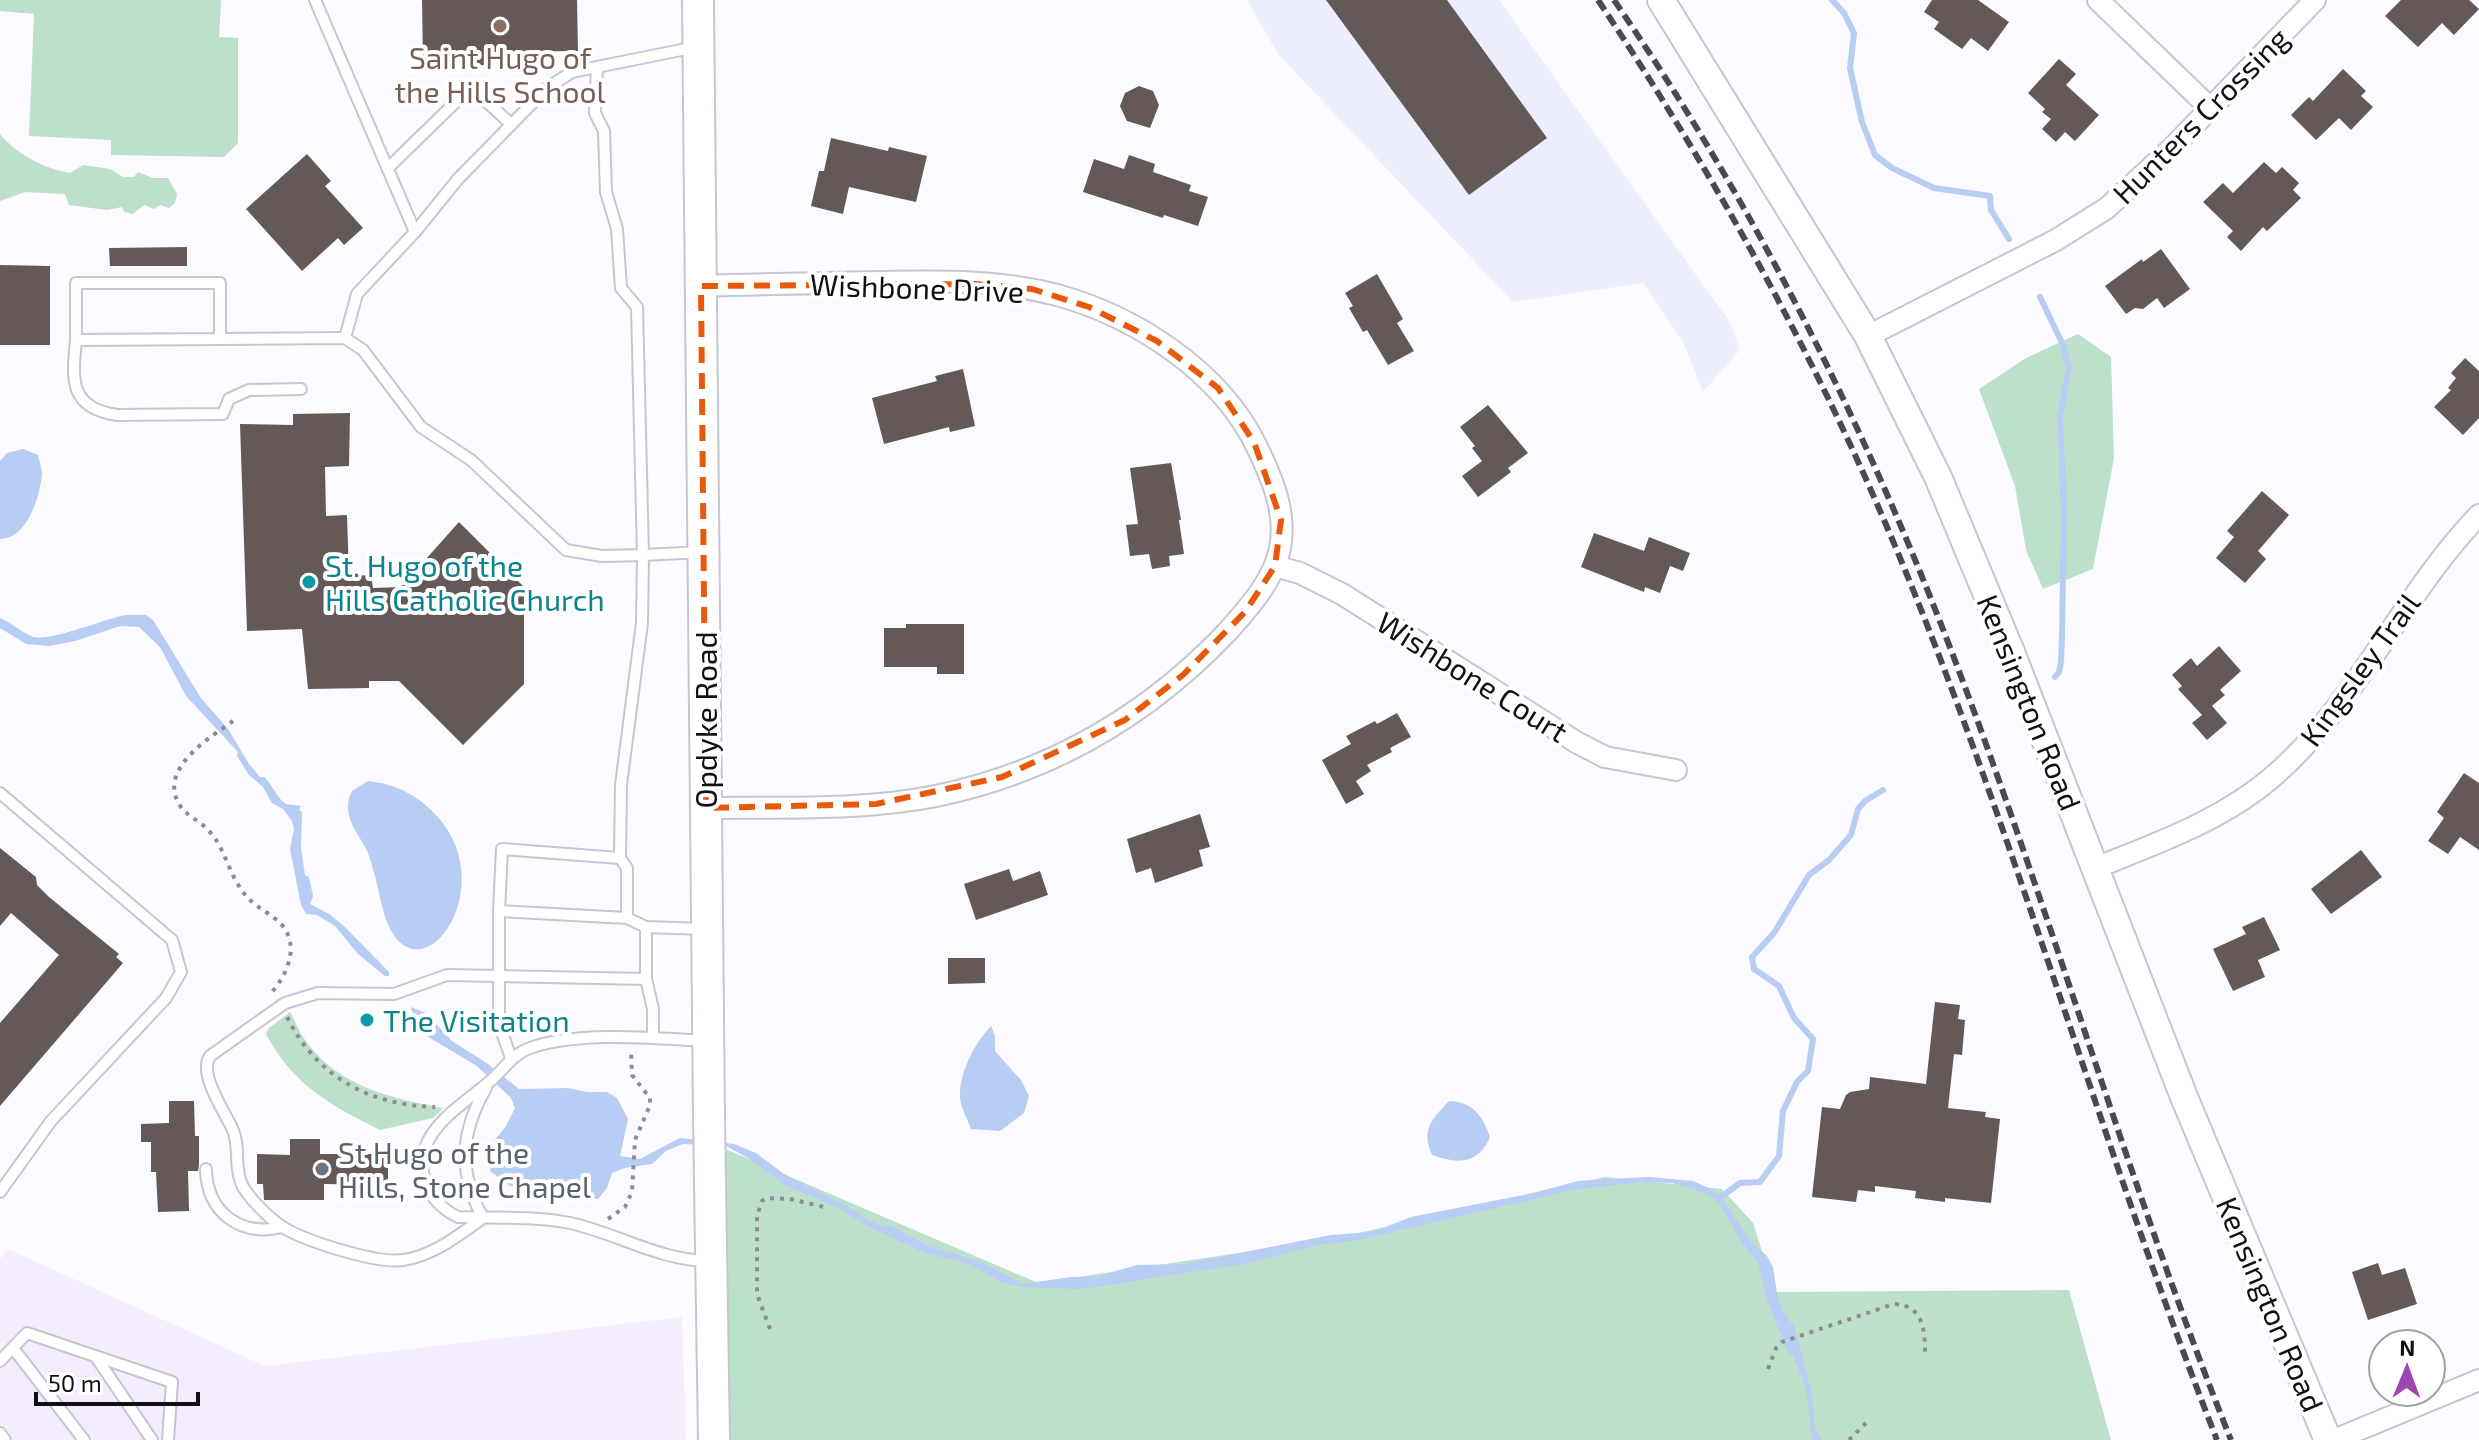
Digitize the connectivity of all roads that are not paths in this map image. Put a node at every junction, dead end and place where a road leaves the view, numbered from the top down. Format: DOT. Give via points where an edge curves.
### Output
graph roads {
  1 [pos="315,0"];
  2 [pos="698,0"];
  3 [pos="1661,0"];
  4 [pos="2098,0"];
  5 [pos="2315,0"];
  6 [pos="698,47"];
  7 [pos="597,67"];
  8 [pos="2210,108"];
  9 [pos="511,124"];
  10 [pos="388,168"];
  11 [pos="415,232"];
  12 [pos="701,286"];
  13 [pos="1868,336"];
  14 [pos="345,338"];
  15 [pos="220,339"];
  16 [pos="76,340"];
  17 [pos="301,389"];
  18 [pos="2479,515"];
  19 [pos="704,552"];
  20 [pos="643,555"];
  21 [pos="1275,566"];
  22 [pos="1676,770"];
  23 [pos="0,793"];
  24 [pos="706,808"];
  25 [pos="620,858"];
  26 [pos="2095,868"];
  27 [pos="499,911"];
  28 [pos="627,918"];
  29 [pos="646,927"];
  30 [pos="706,929"];
  31 [pos="499,976"];
  32 [pos="646,979"];
  33 [pos="653,1038"];
  34 [pos="708,1041"];
  35 [pos="511,1058"];
  36 [pos="488,1084"];
  37 [pos="206,1169"];
  38 [pos="0,1192"];
  39 [pos="483,1218"];
  40 [pos="282,1227"];
  41 [pos="711,1261"];
  42 [pos="13,1348"];
  43 [pos="96,1357"];
  44 [pos="0,1361"];
  45 [pos="2479,1380"];
  46 [pos="0,1433"];
  47 [pos="5,1440"];
  48 [pos="84,1440"];
  49 [pos="152,1440"];
  50 [pos="168,1440"];
  51 [pos="714,1440"];
  52 [pos="2328,1440"];
  53 [pos="2334,1440"];
  1 -- 10 [label="lane"];
  2 -- 6 [label="main road, Opdyke Road"];
  3 -- 13 [label="street, Kensington Road"];
  4 -- 8 [label="street"];
  5 -- 8 [label="street, Hunters Crossing"];
  6 -- 7 [label="lane"];
  6 -- 12 [label="main road, Opdyke Road"];
  7 -- 9 [label="lane" via="557,79"];
  7 -- 20 [label="lane" via="595,113 604,131 606,192 617,229 621,288 637,307"];
  8 -- 13 [label="street, Hunters Crossing" via="2127,192 2085,223"];
  9 -- 10 [label="lane" via="478,94 464,94"];
  9 -- 11 [label="lane"];
  10 -- 11 [label="lane"];
  11 -- 14 [label="lane" via="357,294"];
  12 -- 19 [label="main road, Opdyke Road"];
  12 -- 21 [label="street, Wishbone Drive" via="1002,285 1061,296 1116,319 1203,374 1230,402 1279,502 1282,538"];
  13 -- 26 [label="street, Kensington Road" via="1964,535"];
  14 -- 15 [label="lane"];
  14 -- 20 [label="lane" via="363,350 421,427 471,460 566,550"];
  15 -- 16 [label="lane"];
  15 -- 16 [label="lane" via="220,283 76,283"];
  16 -- 17 [label="lane" via="73,368 78,392 90,408 102,413 223,414 229,399 249,390"];
  18 -- 26 [label="street, Kingsley Trail" via="2423,581 2318,732 2276,774 2191,828"];
  19 -- 20 [label="lane"];
  19 -- 24 [label="main road, Opdyke Road"];
  20 -- 25 [label="lane" via="642,623 621,785"];
  21 -- 22 [label="street, Wishbone Court" via="1353,600 1605,757"];
  21 -- 24 [label="street, Wishbone Drive" via="1245,612 1167,689 1106,731 1052,758 963,790 910,801"];
  23 -- 38 [label="lane" via="172,940 181,972 166,998 51,1121"];
  24 -- 30 [label="main road, Opdyke Road"];
  25 -- 27 [label="lane" via="502,849"];
  25 -- 28 [label="lane" via="627,868"];
  26 -- 52 [label="street, Kensington Road"];
  27 -- 28 [label="lane"];
  27 -- 31 [label="lane"];
  28 -- 29 [label="lane"];
  29 -- 30 [label="lane"];
  29 -- 32 [label="lane"];
  30 -- 34 [label="main road, Opdyke Road"];
  31 -- 32 [label="lane"];
  31 -- 35 [label="lane" via="499,1024"];
  31 -- 40 [label="lane" via="447,975 394,994 318,993 291,1000 210,1056 205,1069 236,1137 243,1186"];
  32 -- 33 [label="lane"];
  33 -- 34 [label="lane"];
  33 -- 35 [label="lane" via="553,1042"];
  34 -- 41 [label="main road, Opdyke Road"];
  35 -- 36 [label="lane"];
  36 -- 39 [label="lane" via="471,1116 465,1154 470,1189"];
  36 -- 39 [label="lane" via="432,1132 423,1155 431,1195 447,1212"];
  37 -- 40 [label="lane" via="210,1196 230,1219 255,1230"];
  39 -- 40 [label="lane" via="428,1252 395,1261 341,1250"];
  39 -- 41 [label="lane" via="546,1219 600,1231 684,1261"];
  41 -- 51 [label="main road, Opdyke Road"];
  42 -- 43 [label="lane" via="27,1333"];
  42 -- 44 [label="lane"];
  42 -- 48 [label="lane"];
  43 -- 49 [label="lane"];
  43 -- 50 [label="lane" via="172,1382"];
  45 -- 53 [label="street"];
  46 -- 47 [label="lane"];
}
